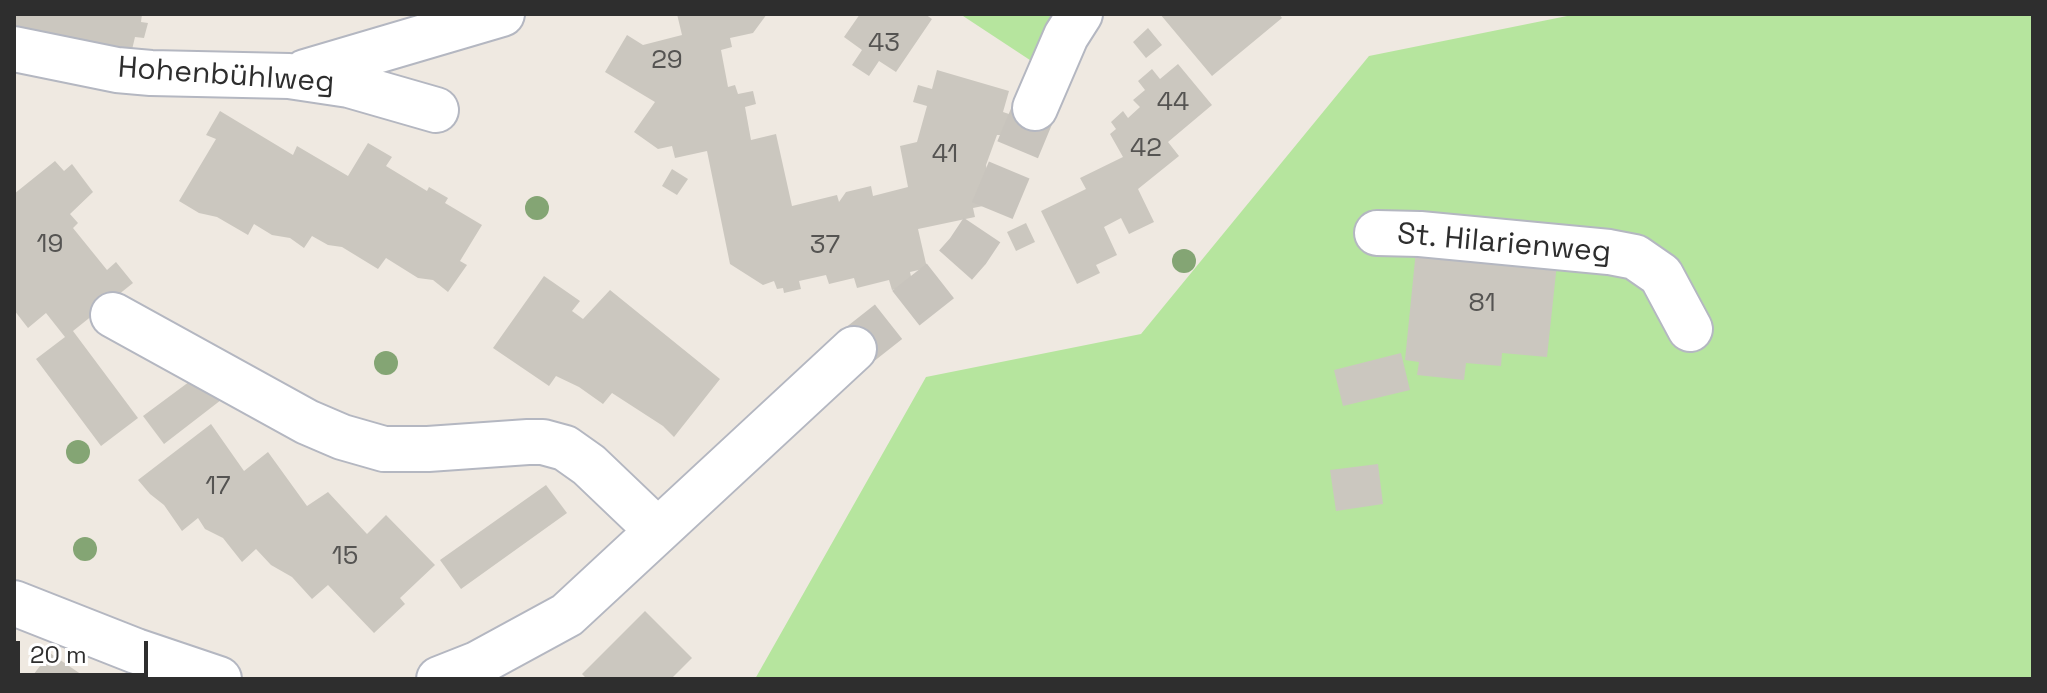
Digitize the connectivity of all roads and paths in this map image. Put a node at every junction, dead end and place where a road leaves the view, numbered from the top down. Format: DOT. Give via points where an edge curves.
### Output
graph roads {
  1 [pos="502,14"];
  2 [pos="1080,14"];
  3 [pos="14,49"];
  4 [pos="289,76"];
  5 [pos="1035,108"];
  6 [pos="436,110"];
  7 [pos="1377,233"];
  8 [pos="113,315"];
  9 [pos="1690,329"];
  10 [pos="854,349"];
  11 [pos="656,529"];
  12 [pos="14,603"];
  13 [pos="219,679"];
  14 [pos="439,679"];
  1 -- 4 [label="street"];
  2 -- 5 [label="street"];
  3 -- 4 [label="street, Hohenbühlweg" via="127,71"];
  4 -- 6 [label="street, Hohenbühlweg" via="377,91"];
  7 -- 9 [label="street, St. Hilarienweg" via="1635,257 1661,275"];
  8 -- 11 [label="street" via="342,437 384,449 528,442 565,448"];
  10 -- 11 [label="street"];
  11 -- 14 [label="street" via="567,615"];
  12 -- 13 [label="street"];
}
